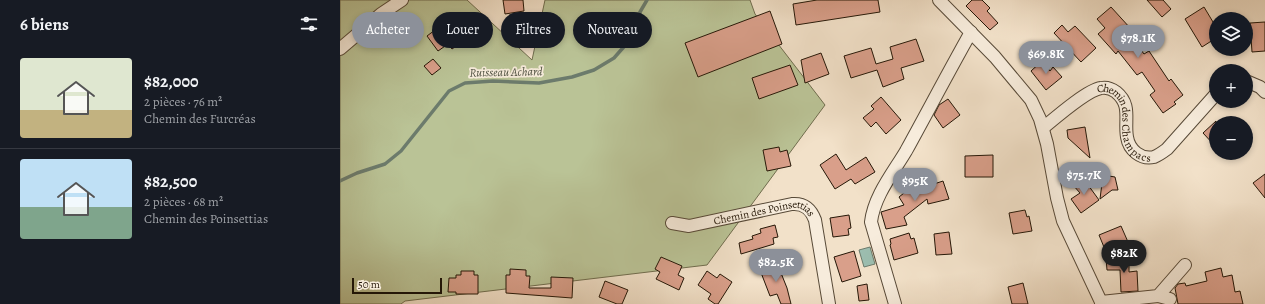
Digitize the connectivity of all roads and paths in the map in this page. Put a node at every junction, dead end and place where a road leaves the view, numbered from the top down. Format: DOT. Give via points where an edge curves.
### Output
graph roads {
  1 [pos="402,0"];
  2 [pos="939,0"];
  3 [pos="971,32"];
  4 [pos="340,49"];
  5 [pos="1253,84"];
  6 [pos="1265,92"];
  7 [pos="1209,102"];
  8 [pos="1043,128"];
  9 [pos="672,223"];
  10 [pos="1185,265"];
  11 [pos="1102,303"];
  12 [pos="829,304"];
  13 [pos="895,304"];
  1 -- 4 [label="street" via="381,14"];
  2 -- 3 [label="street"];
  3 -- 8 [label="street" via="995,56 1031,100"];
  3 -- 13 [label="street" via="873,210 871,222"];
  5 -- 6 [label="street"];
  7 -- 8 [label="street, Chemin des Champacs" via="1167,149 1152,157 1141,156 1132,149 1127,138 1127,108 1122,97 1113,90 1102,88 1090,92"];
  8 -- 11 [label="street" via="1063,221"];
  9 -- 12 [label="street, Chemin des Poinsettias" via="689,226 792,204 806,207 814,220"];
  10 -- 11 [label="street" via="1164,297"];
}
